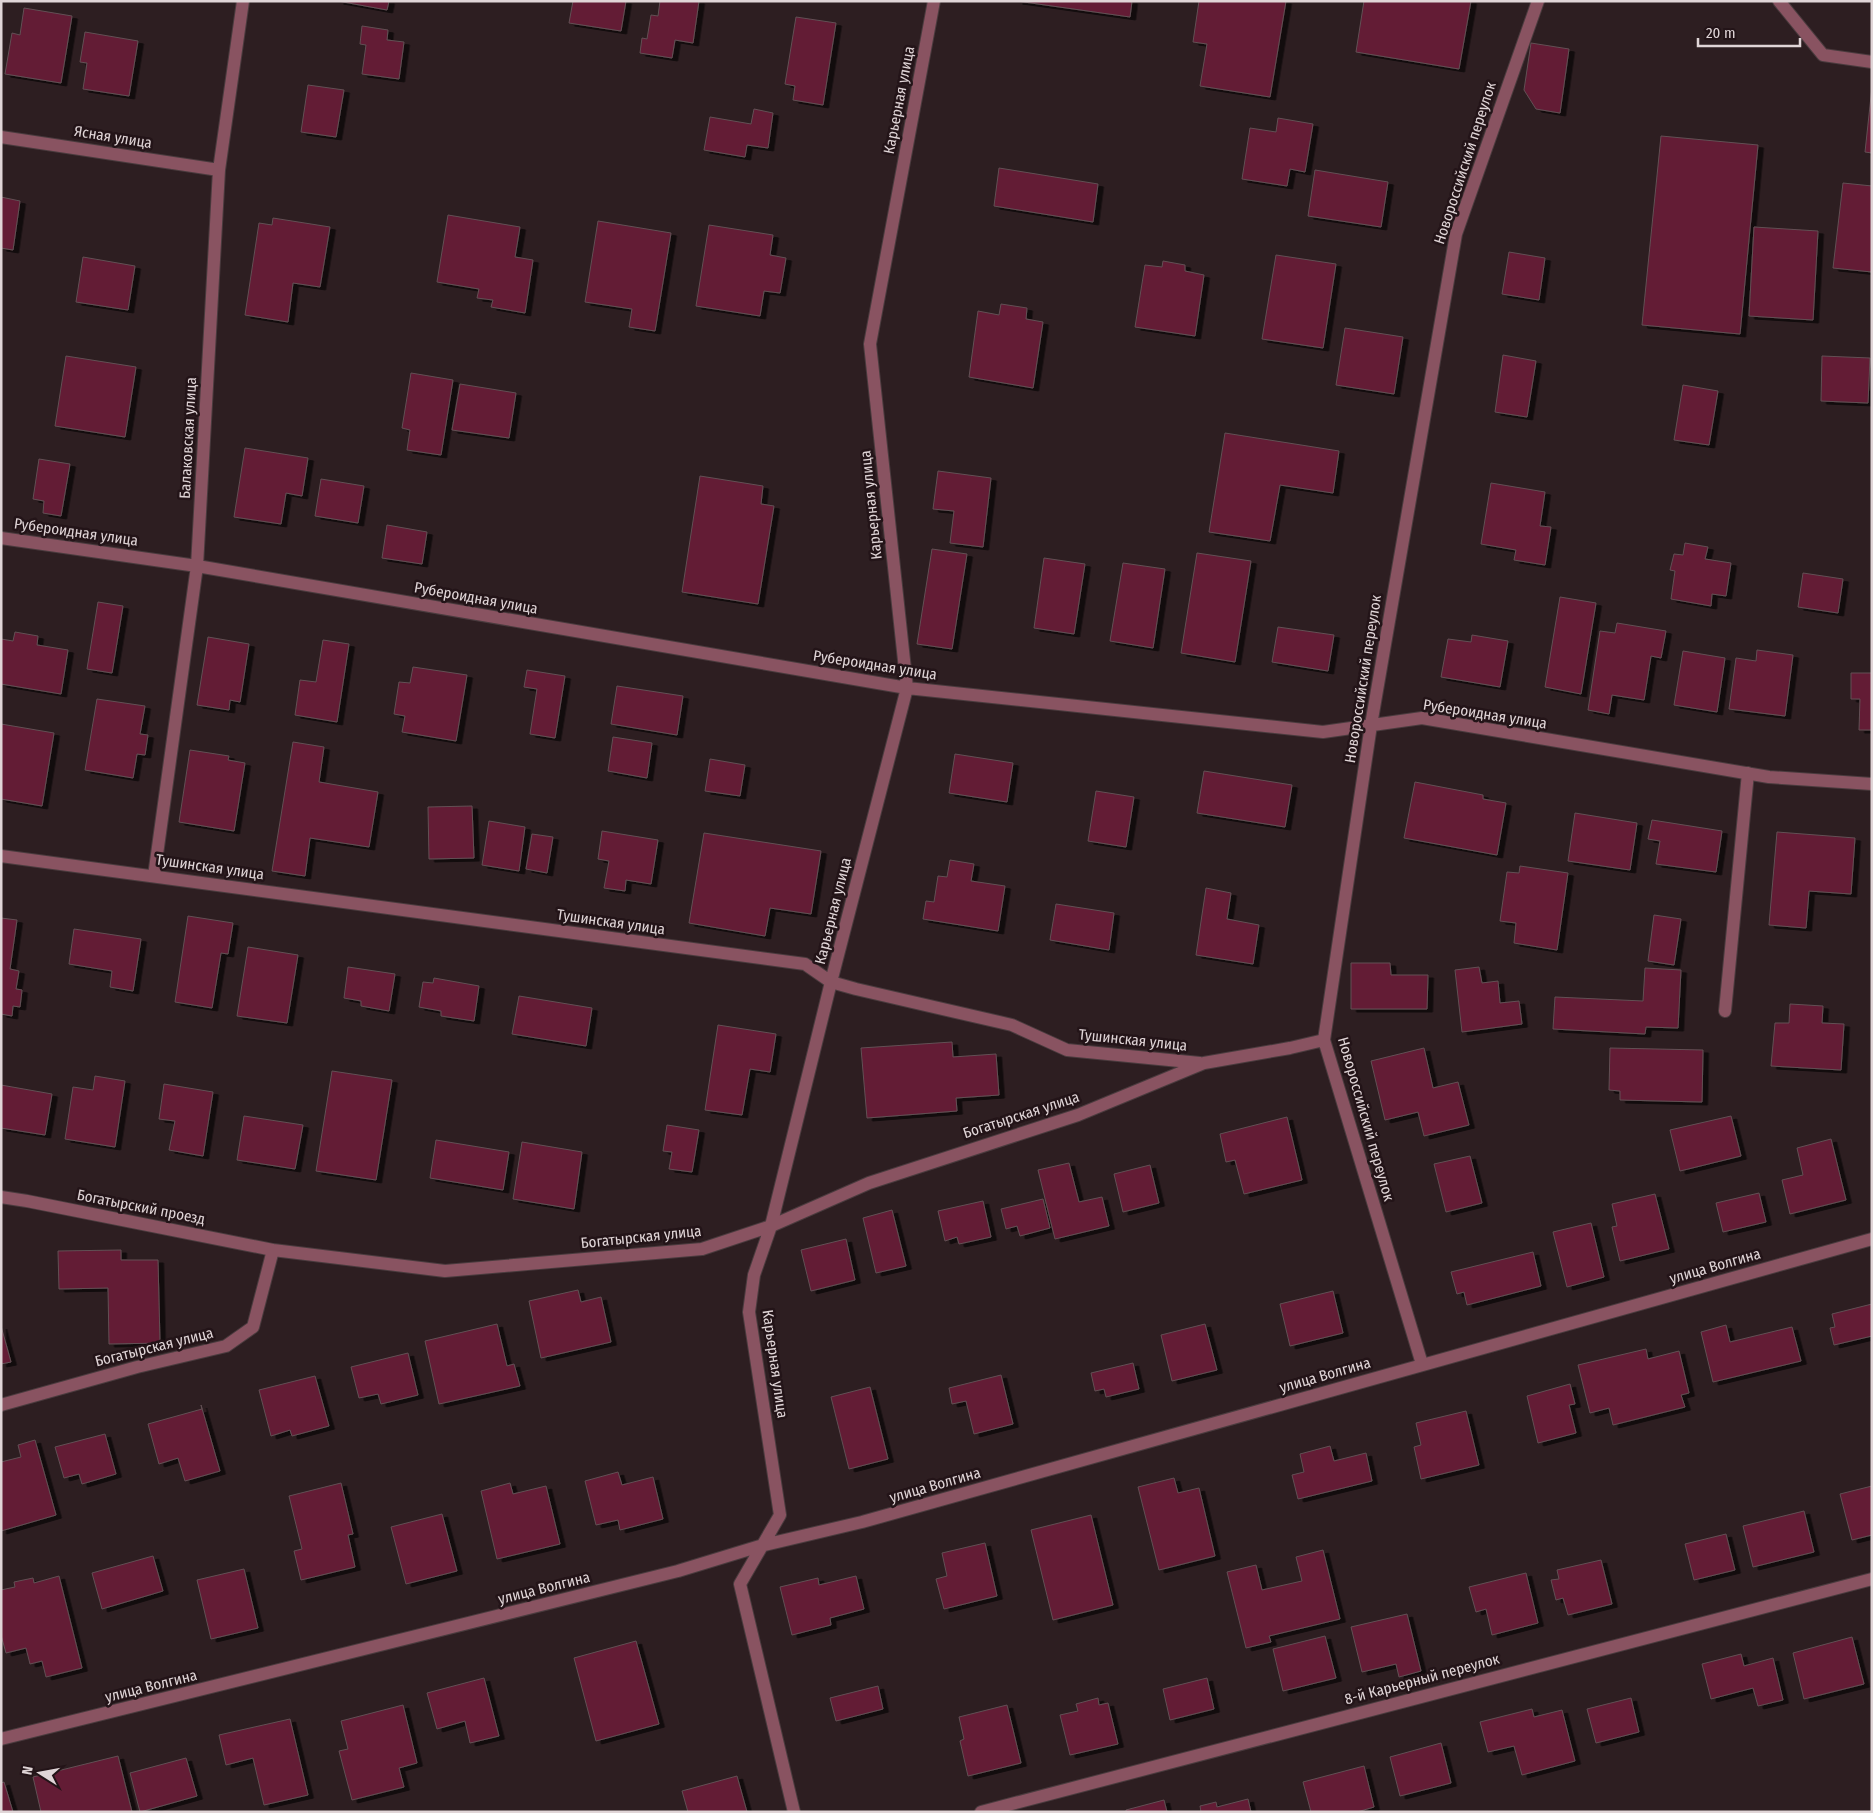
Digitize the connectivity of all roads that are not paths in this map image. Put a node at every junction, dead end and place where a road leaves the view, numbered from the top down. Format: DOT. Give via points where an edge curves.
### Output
graph roads {
  1 [pos="243,1"];
  2 [pos="934,1"];
  3 [pos="1538,1"];
  4 [pos="1779,1"];
  5 [pos="1872,62"];
  6 [pos="1,137"];
  7 [pos="219,170"];
  8 [pos="1,538"];
  9 [pos="197,566"];
  10 [pos="907,688"];
  11 [pos="1371,725"];
  12 [pos="1748,773"];
  13 [pos="1872,784"];
  14 [pos="1,856"];
  15 [pos="154,876"];
  16 [pos="831,982"];
  17 [pos="1725,1011"];
  18 [pos="1324,1040"];
  19 [pos="1204,1063"];
  20 [pos="1,1197"];
  21 [pos="771,1226"];
  22 [pos="1872,1239"];
  23 [pos="273,1250"];
  24 [pos="1422,1364"];
  25 [pos="1,1405"];
  26 [pos="760,1546"];
  27 [pos="1872,1578"];
  28 [pos="1,1739"];
  29 [pos="794,1812"];
  30 [pos="981,1812"];
  1 -- 7 [label="street, Балаковская улица"];
  2 -- 10 [label="street, Карьерная улица" via="870,344"];
  3 -- 11 [label="street, Новороссийский переулок" via="1456,234"];
  4 -- 5 [label="street" via="1823,56"];
  6 -- 7 [label="street, Ясная улица"];
  7 -- 9 [label="street, Балаковская улица"];
  8 -- 9 [label="street, Рубероидная улица"];
  9 -- 10 [label="street, Рубероидная улица"];
  9 -- 15 [label="street, Балаковская улица"];
  10 -- 11 [label="street, Рубероидная улица" via="1323,732"];
  10 -- 16 [label="street, Карьерная улица"];
  11 -- 12 [label="street, Рубероидная улица" via="1422,718"];
  11 -- 18 [label="street, Новороссийский переулок"];
  12 -- 13 [label="street, Рубероидная улица"];
  12 -- 17 [label="street"];
  14 -- 15 [label="street, Тушинская улица"];
  15 -- 16 [label="street, Тушинская улица" via="804,964"];
  16 -- 19 [label="street, Тушинская улица" via="1012,1024 1067,1050"];
  16 -- 21 [label="street, Карьерная улица"];
  18 -- 19 [label="street, Богатырская улица"];
  18 -- 24 [label="street, Новороссийский переулок"];
  19 -- 21 [label="street, Богатырская улица" via="1078,1115 869,1183"];
  20 -- 23 [label="street, Богатырский проезд"];
  21 -- 23 [label="street, Богатырская улица" via="702,1248 445,1271"];
  21 -- 26 [label="street, Карьерная улица" via="754,1274 749,1312 780,1515"];
  22 -- 24 [label="street, улица Волгина"];
  23 -- 25 [label="street, Богатырская улица" via="253,1328 226,1346"];
  24 -- 26 [label="street, улица Волгина" via="862,1522"];
  26 -- 28 [label="street, улица Волгина" via="678,1571"];
  26 -- 29 [label="street, Карьерная улица" via="740,1584"];
  27 -- 30 [label="street, 8-й Карьерный переулок"];
}
